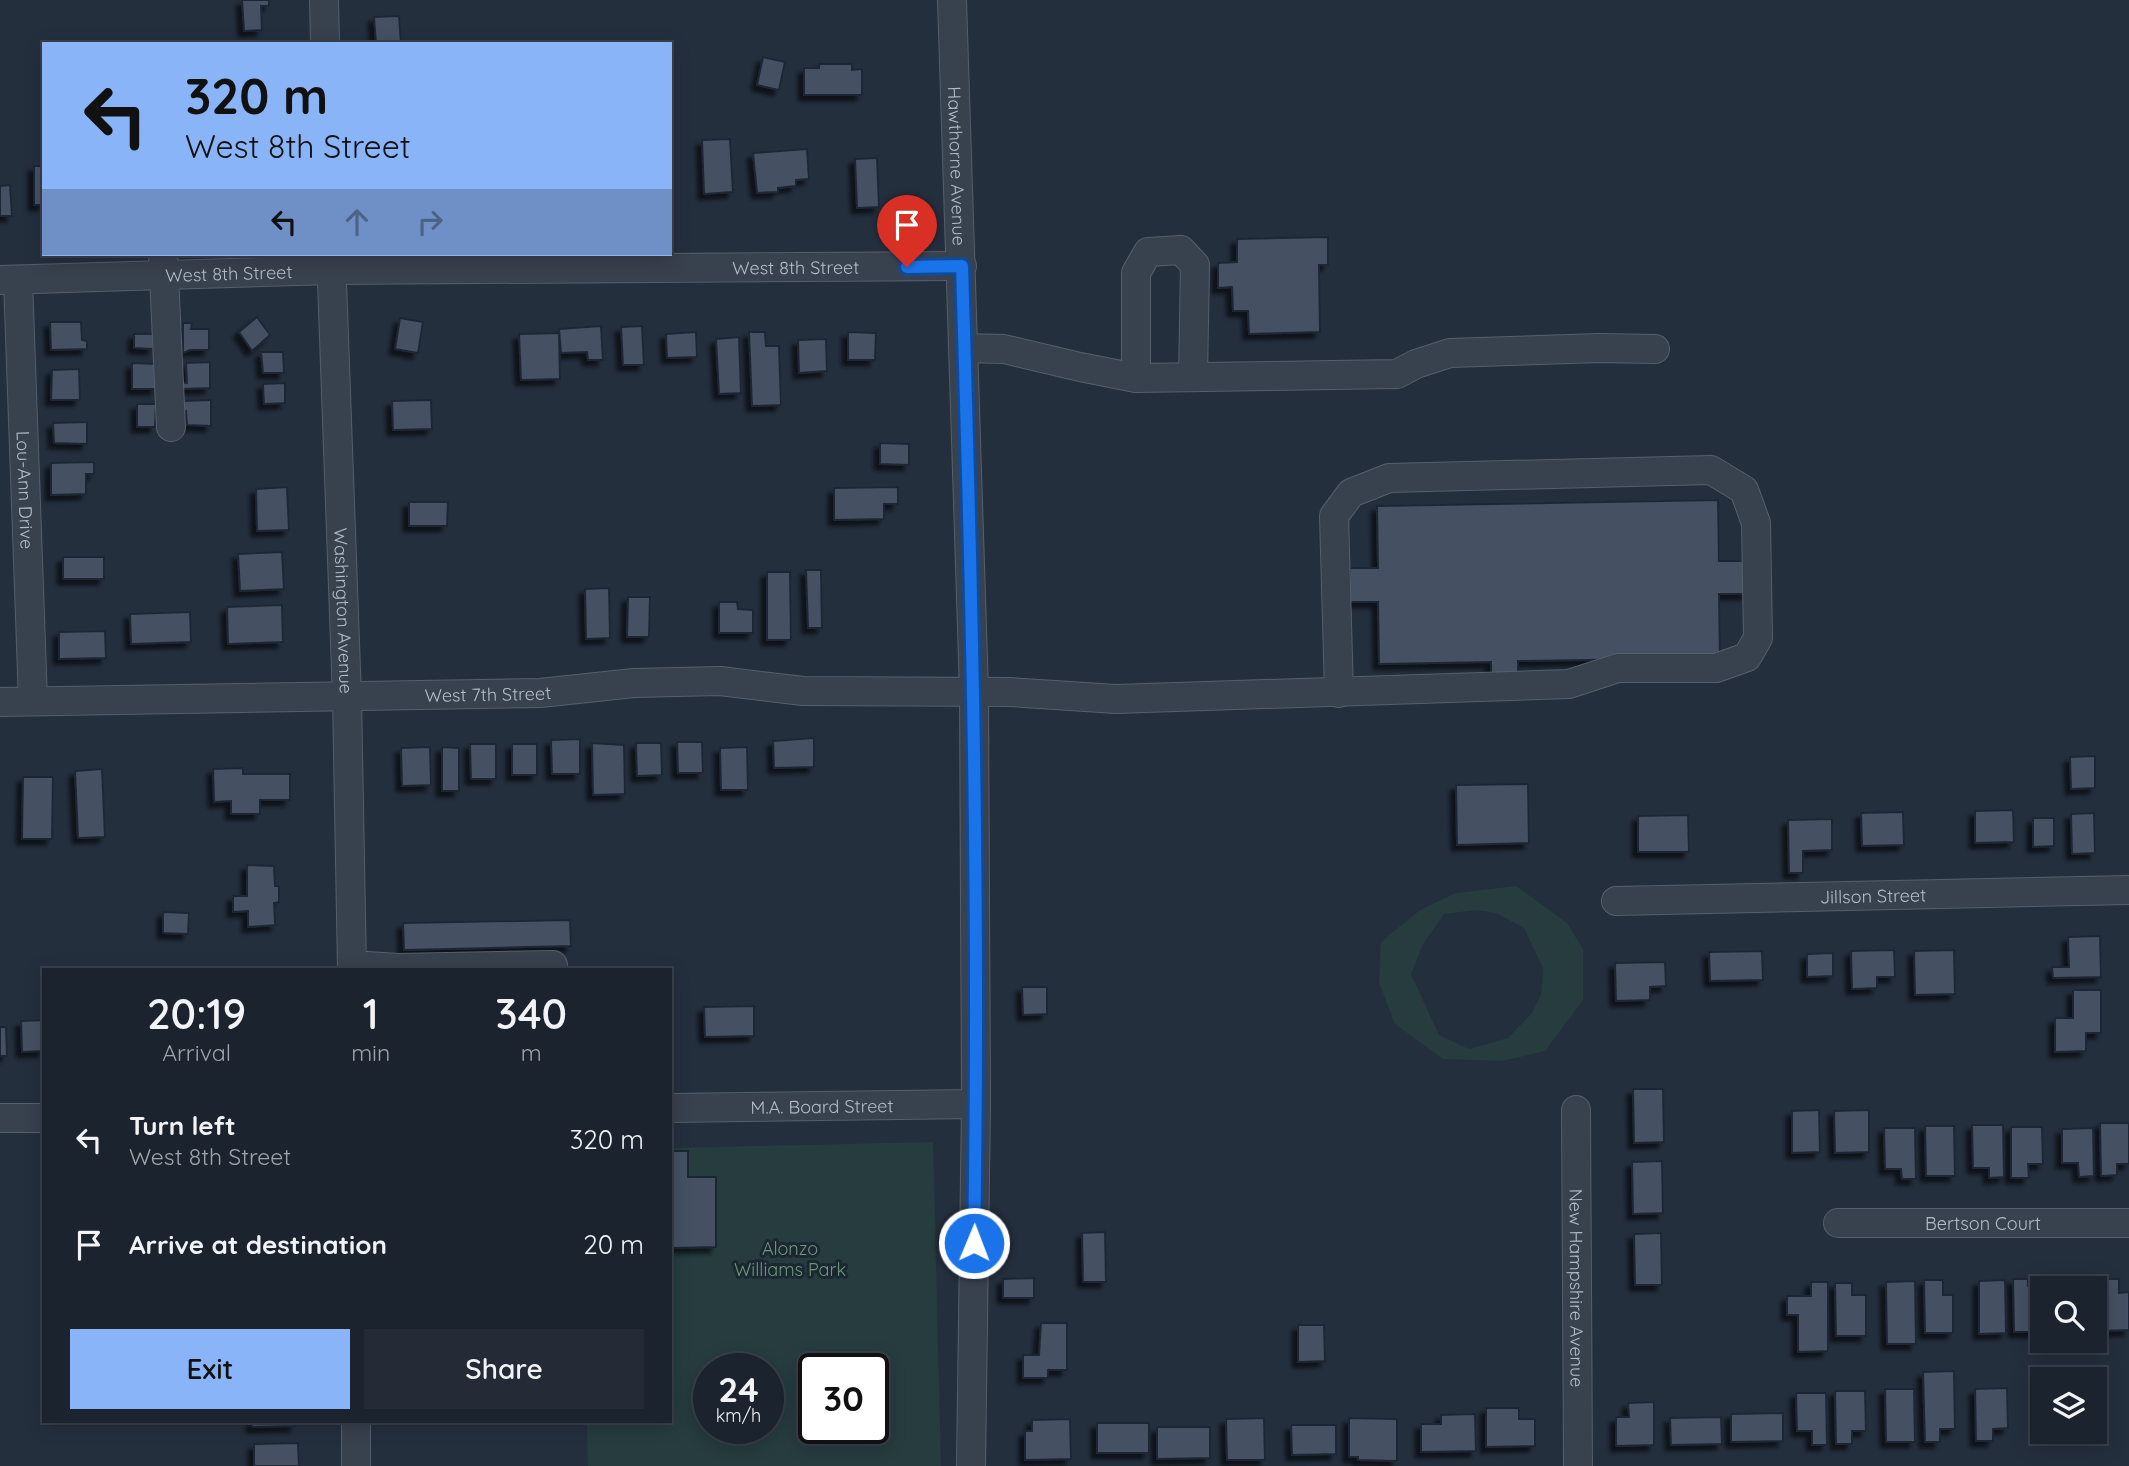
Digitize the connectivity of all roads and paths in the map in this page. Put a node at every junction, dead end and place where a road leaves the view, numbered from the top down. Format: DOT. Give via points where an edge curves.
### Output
graph roads {
  1 [pos="324,0"];
  2 [pos="952,0"];
  3 [pos="325,42"];
  4 [pos="331,262"];
  5 [pos="164,265"];
  6 [pos="962,266"];
  7 [pos="9,280"];
  8 [pos="964,348"];
  9 [pos="1655,349"];
  10 [pos="1193,377"];
  11 [pos="1136,378"];
  12 [pos="171,427"];
  13 [pos="974,691"];
  14 [pos="1339,693"];
  15 [pos="347,698"];
  16 [pos="33,701"];
  17 [pos="0,702"];
  18 [pos="2129,890"];
  19 [pos="1616,901"];
  20 [pos="553,965"];
  21 [pos="352,967"];
  22 [pos="976,1104"];
  23 [pos="672,1108"];
  24 [pos="1576,1110"];
  25 [pos="0,1118"];
  26 [pos="42,1118"];
  27 [pos="1838,1223"];
  28 [pos="2129,1223"];
  29 [pos="356,1423"];
  30 [pos="356,1466"];
  31 [pos="971,1466"];
  32 [pos="1578,1466"];
  1 -- 3 [label="street"];
  2 -- 6 [label="street, Hawthorne Avenue"];
  4 -- 5 [label="street, West 8th Street"];
  4 -- 6 [label="street, West 8th Street"];
  4 -- 15 [label="street, Washington Avenue"];
  5 -- 7 [label="street, West 8th Street"];
  5 -- 12 [label="street"];
  6 -- 8 [label="street, Hawthorne Avenue"];
  7 -- 16 [label="street, Lou-Ann Drive"];
  8 -- 11 [label="street" via="1004,349"];
  8 -- 13 [label="street, Hawthorne Avenue"];
  9 -- 10 [label="street" via="1451,353 1397,374"];
  10 -- 11 [label="street"];
  10 -- 11 [label="street" via="1195,265 1181,250 1149,252 1136,273"];
  13 -- 14 [label="street, West 7th Street" via="1116,699"];
  13 -- 15 [label="street, West 7th Street" via="803,691 720,681 634,683 540,693"];
  13 -- 22 [label="street, Hawthorne Avenue"];
  14 -- 14 [label="street, West 7th Street" via="1569,684 1618,668 1716,668 1747,657 1758,638 1758,612 1756,523 1744,490 1711,470 1389,478 1351,493 1334,516"];
  15 -- 16 [label="street, West 7th Street"];
  15 -- 21 [label="street, Washington Avenue"];
  16 -- 17 [label="street, West 7th Street"];
  18 -- 19 [label="street, Jillson Street"];
  20 -- 21 [label="street"];
  22 -- 23 [label="street, M.A. Board Street"];
  22 -- 31 [label="street, Hawthorne Avenue"];
  24 -- 32 [label="street, New Hampshire Avenue"];
  25 -- 26 [label="street"];
  27 -- 28 [label="street, Bertson Court"];
  29 -- 30 [label="street"];
}
